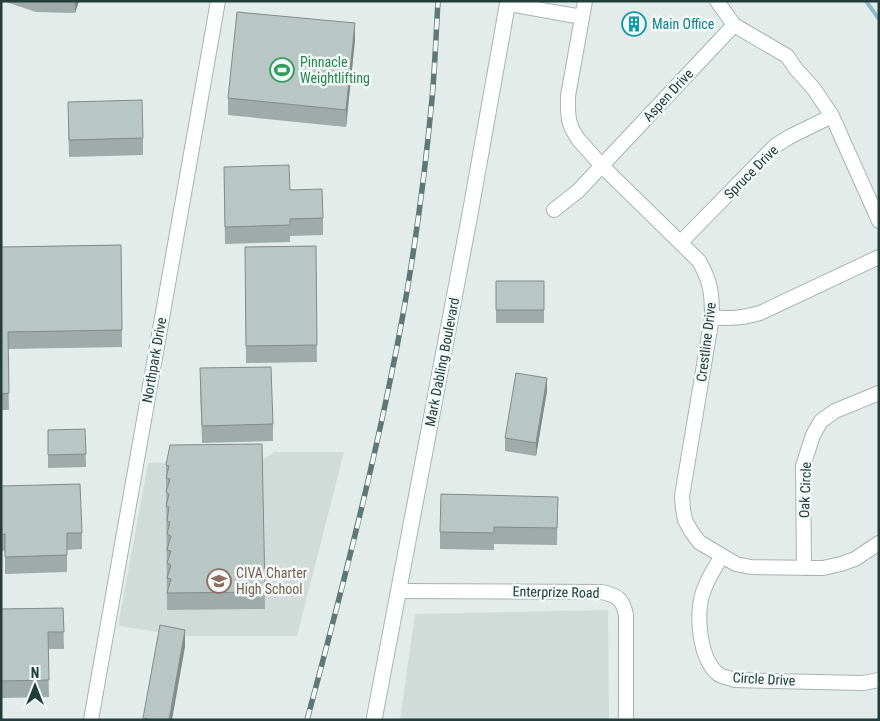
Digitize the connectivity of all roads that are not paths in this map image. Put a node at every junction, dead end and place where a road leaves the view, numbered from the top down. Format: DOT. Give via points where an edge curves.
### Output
graph roads {
  1 [pos="218,1"];
  2 [pos="585,1"];
  3 [pos="717,1"];
  4 [pos="508,2"];
  5 [pos="582,18"];
  6 [pos="734,24"];
  7 [pos="832,116"];
  8 [pos="602,166"];
  9 [pos="554,210"];
  10 [pos="879,221"];
  11 [pos="681,242"];
  12 [pos="879,258"];
  13 [pos="712,317"];
  14 [pos="879,393"];
  15 [pos="879,543"];
  16 [pos="722,556"];
  17 [pos="804,568"];
  18 [pos="399,591"];
  19 [pos="879,680"];
  20 [pos="91,720"];
  21 [pos="374,720"];
  22 [pos="626,720"];
  1 -- 20 [label="street, Northpark Drive"];
  2 -- 5 [label="street, Crestline Drive"];
  3 -- 6 [label="street"];
  4 -- 5 [label="street, Mark Dabling Boulevard"];
  4 -- 18 [label="street, Mark Dabling Boulevard"];
  5 -- 8 [label="street, Crestline Drive" via="568,110 578,139"];
  6 -- 7 [label="street" via="787,56"];
  6 -- 8 [label="street, Aspen Drive"];
  7 -- 10 [label="street"];
  7 -- 11 [label="street, Spruce Drive" via="775,146"];
  8 -- 9 [label="street, Aspen Drive"];
  8 -- 11 [label="street, Crestline Drive"];
  11 -- 13 [label="street, Crestline Drive" via="706,271 712,296"];
  12 -- 13 [label="street" via="760,313 729,319"];
  13 -- 16 [label="street, Crestline Drive" via="682,496 685,520 690,530 699,542"];
  14 -- 17 [label="street, Oak Circle" via="816,418 803,466"];
  15 -- 17 [label="street, Crestline Drive" via="841,564"];
  16 -- 17 [label="street, Crestline Drive" via="736,564 751,567"];
  16 -- 19 [label="street, Circle Drive" via="701,599 699,614 704,668 735,680 863,683"];
  18 -- 21 [label="street, Mark Dabling Boulevard"];
  18 -- 22 [label="street, Enterprize Road" via="611,594 619,599 626,616"];
}
